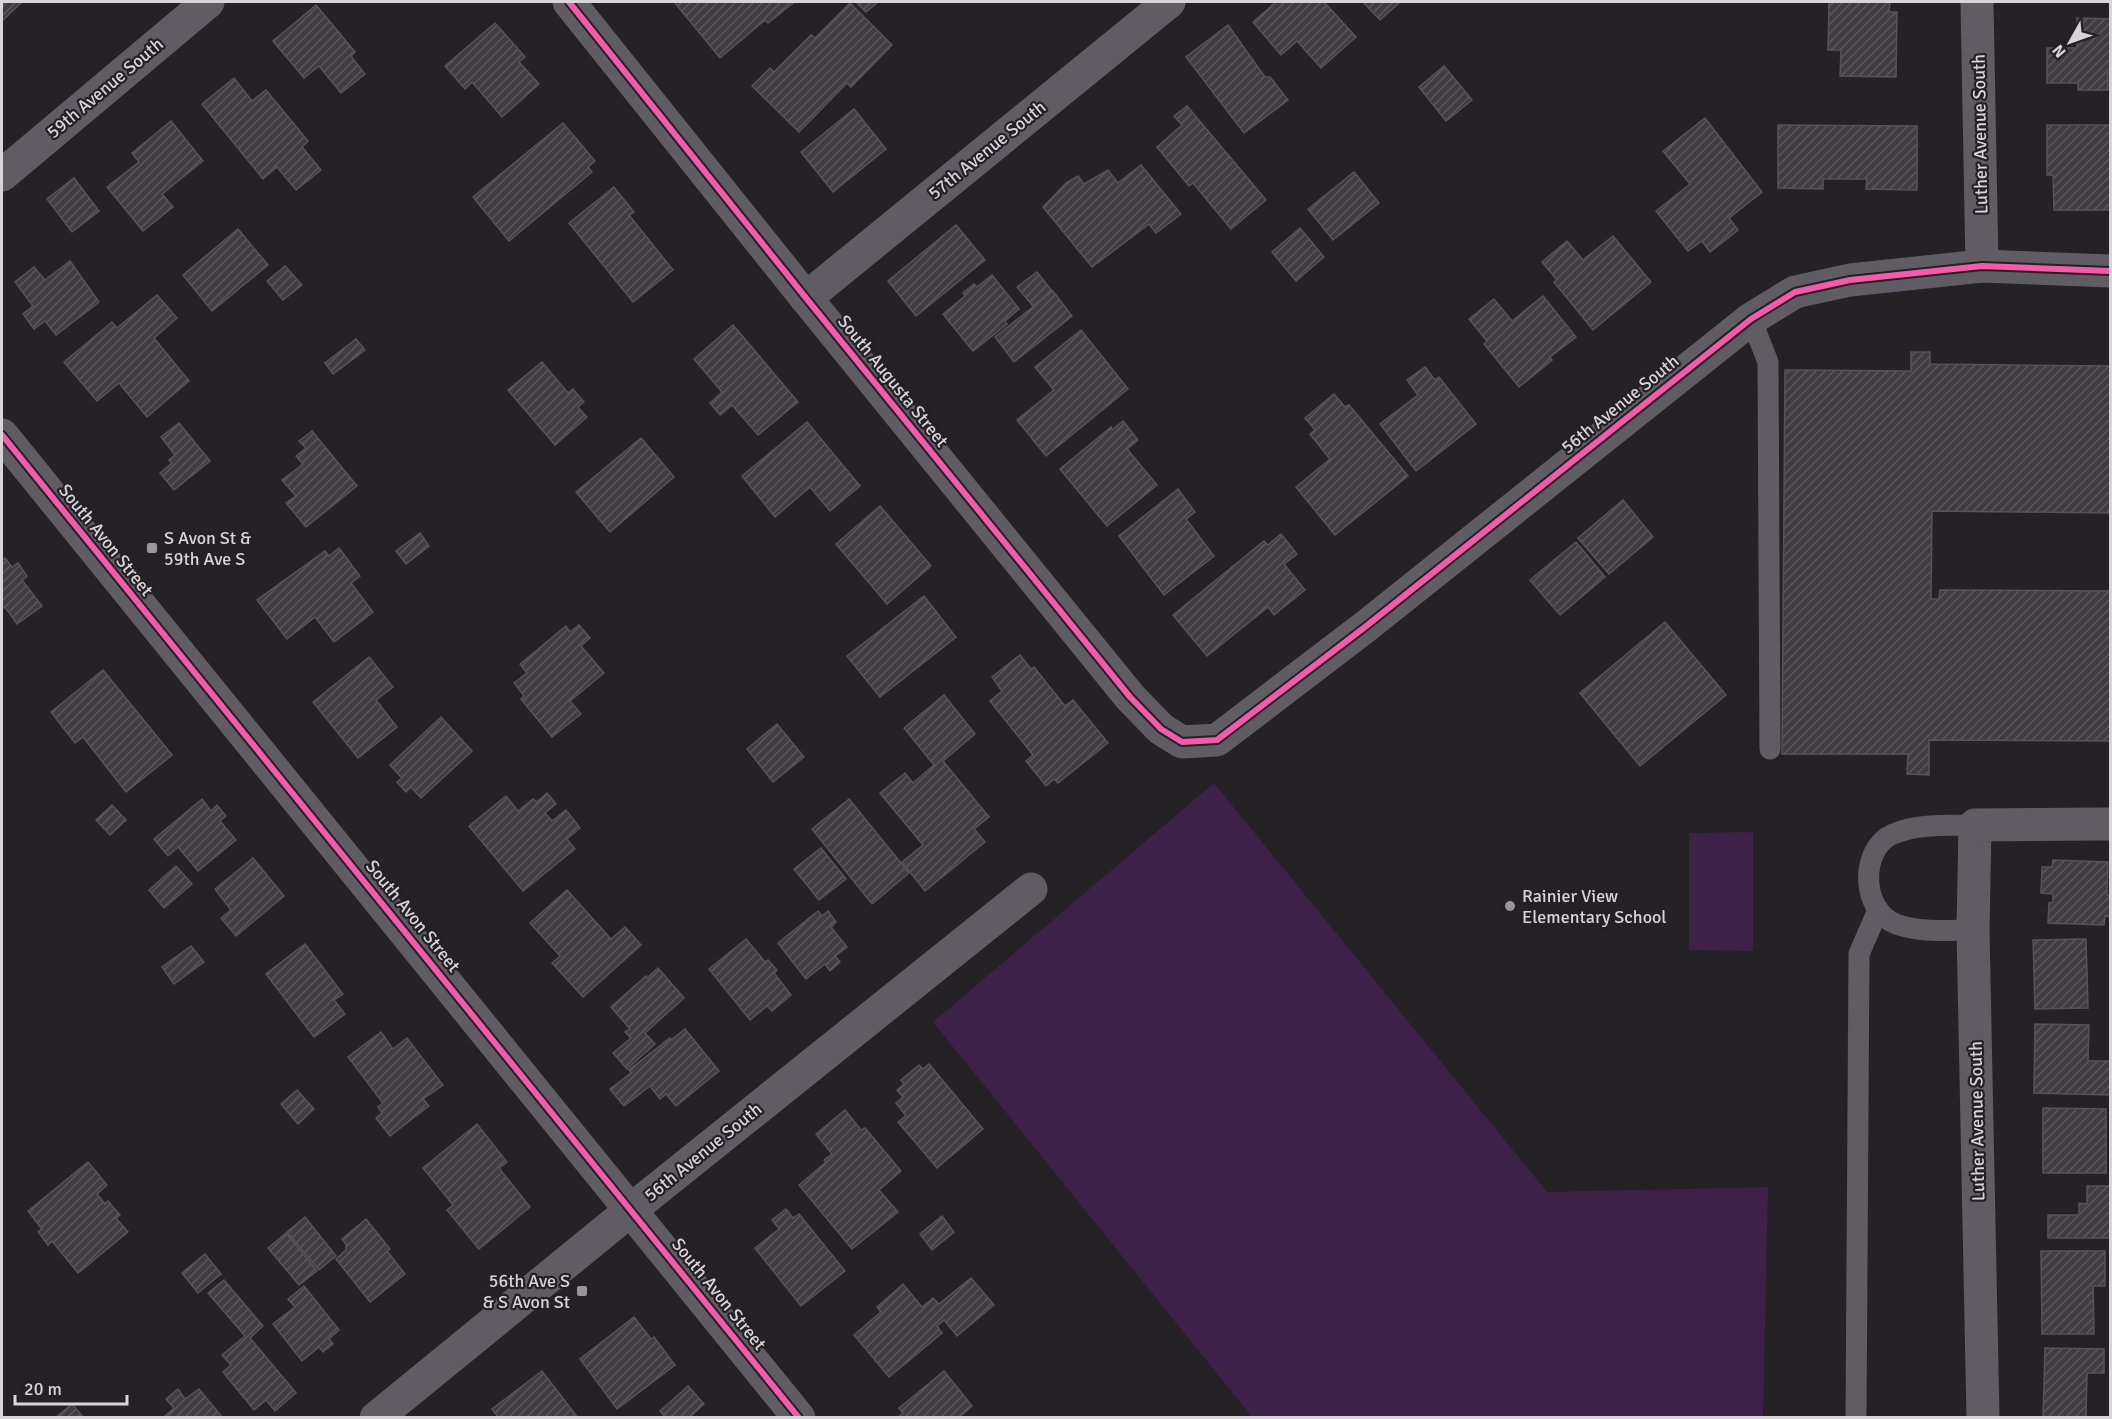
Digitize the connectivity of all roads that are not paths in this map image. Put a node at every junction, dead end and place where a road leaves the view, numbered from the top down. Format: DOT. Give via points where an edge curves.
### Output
graph roads {
  1 [pos="208,2"];
  2 [pos="569,2"];
  3 [pos="1169,2"];
  4 [pos="1977,2"];
  5 [pos="2,175"];
  6 [pos="1982,266"];
  7 [pos="2110,271"];
  8 [pos="806,298"];
  9 [pos="1751,319"];
  10 [pos="2,435"];
  11 [pos="1217,740"];
  12 [pos="1770,749"];
  13 [pos="1975,825"];
  14 [pos="2110,825"];
  15 [pos="1031,890"];
  16 [pos="1878,910"];
  17 [pos="1973,930"];
  18 [pos="632,1209"];
  19 [pos="376,1418"];
  20 [pos="799,1418"];
  21 [pos="1856,1418"];
  22 [pos="1983,1418"];
  1 -- 5 [label="street, 59th Avenue South"];
  2 -- 8 [label="street, South Augusta Street"];
  3 -- 8 [label="street, 57th Avenue South"];
  4 -- 6 [label="street, Luther Avenue South"];
  6 -- 7 [label="street, 56th Avenue South"];
  6 -- 9 [label="street, 56th Avenue South" via="1850,280 1795,292"];
  8 -- 11 [label="street, South Augusta Street" via="1130,697 1161,729 1182,742"];
  9 -- 11 [label="street, 56th Avenue South"];
  9 -- 12 [label="lane" via="1768,362"];
  10 -- 18 [label="street, South Avon Street"];
  13 -- 14 [label="street"];
  13 -- 16 [label="lane" via="1916,827 1891,835 1874,852 1868,873 1870,896"];
  13 -- 17 [label="street, Luther Avenue South"];
  15 -- 18 [label="street, 56th Avenue South"];
  16 -- 17 [label="lane" via="1894,923 1918,930"];
  16 -- 21 [label="lane" via="1859,954"];
  17 -- 22 [label="street, Luther Avenue South"];
  18 -- 19 [label="street, 56th Avenue South"];
  18 -- 20 [label="street, South Avon Street"];
}
